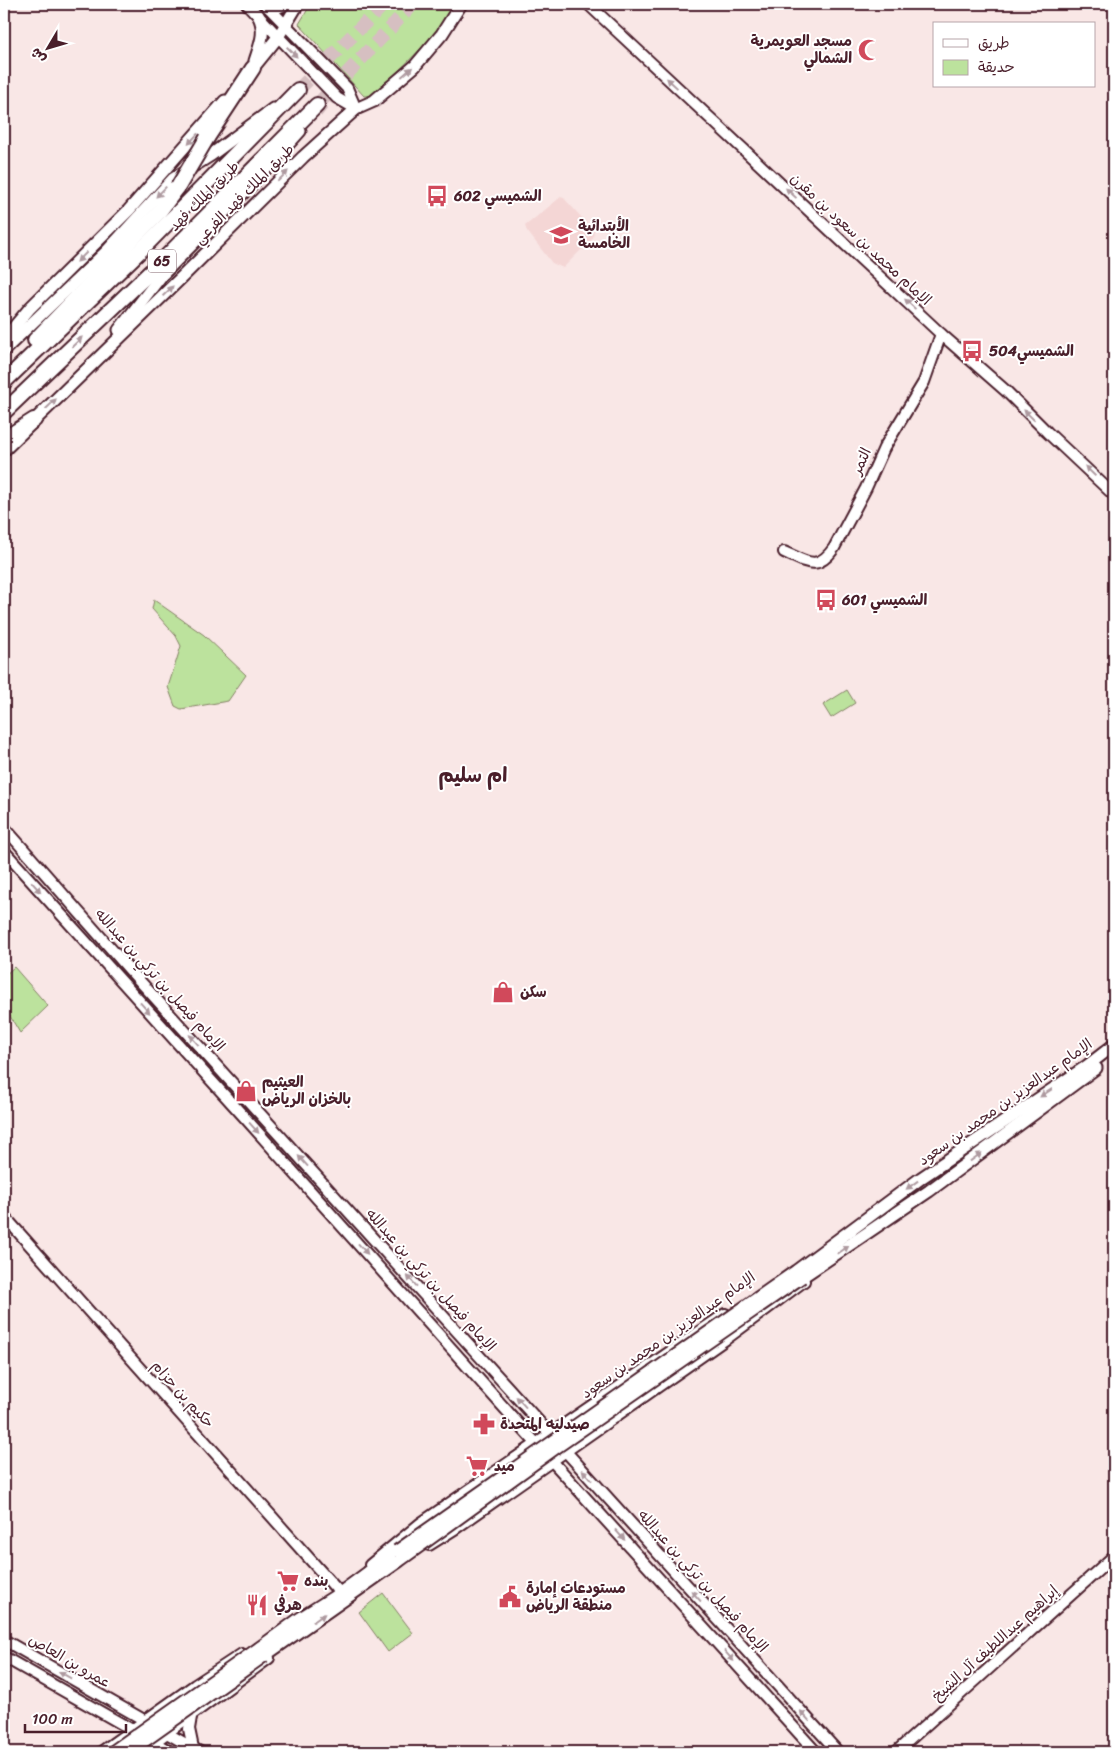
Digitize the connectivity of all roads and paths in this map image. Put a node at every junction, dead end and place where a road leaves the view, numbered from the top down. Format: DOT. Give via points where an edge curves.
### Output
graph roads {
  1 [pos="247,4"];
  2 [pos="286,4"];
  3 [pos="298,4"];
  4 [pos="461,4"];
  5 [pos="588,4"];
  6 [pos="266,5"];
  7 [pos="258,15"];
  8 [pos="286,25"];
  9 [pos="278,37"];
  10 [pos="253,68"];
  11 [pos="298,90"];
  12 [pos="317,109"];
  13 [pos="356,110"];
  14 [pos="941,334"];
  15 [pos="4,339"];
  16 [pos="4,350"];
  17 [pos="94,362"];
  18 [pos="4,373"];
  19 [pos="4,382"];
  20 [pos="4,412"];
  21 [pos="34,420"];
  22 [pos="4,439"];
  23 [pos="4,450"];
  24 [pos="1114,495"];
  25 [pos="784,552"];
  26 [pos="4,827"];
  27 [pos="4,850"];
  28 [pos="1114,1045"];
  29 [pos="1114,1054"];
  30 [pos="1088,1069"];
  31 [pos="4,1216"];
  32 [pos="816,1255"];
  33 [pos="828,1260"];
  34 [pos="799,1274"];
  35 [pos="550,1435"];
  36 [pos="537,1444"];
  37 [pos="565,1451"];
  38 [pos="552,1460"];
  39 [pos="398,1556"];
  40 [pos="1114,1556"];
  41 [pos="373,1580"];
  42 [pos="344,1590"];
  43 [pos="302,1616"];
  44 [pos="294,1636"];
  45 [pos="4,1640"];
  46 [pos="262,1652"];
  47 [pos="4,1657"];
  48 [pos="83,1685"];
  49 [pos="75,1698"];
  50 [pos="191,1716"];
  51 [pos="144,1720"];
  52 [pos="131,1730"];
  53 [pos="168,1734"];
  54 [pos="154,1743"];
  55 [pos="196,1750"];
  56 [pos="101,1752"];
  57 [pos="112,1752"];
  58 [pos="129,1752"];
  59 [pos="141,1752"];
  60 [pos="171,1752"];
  61 [pos="816,1752"];
  62 [pos="838,1752"];
  63 [pos="896,1752"];
  1 -- 7 [label="main road"];
  2 -- 6 [label="main road" via="276,8"];
  3 -- 8 [label="main road"];
  13 -- 4 [label="main road, طريق الملك فهد الفرعي, one-way" via="374,101 415,66 442,34"];
  14 -- 5 [label="main road, الإمام محمد بن سعود بن مقرن, one-way"];
  6 -- 8 [label="main road"];
  7 -- 9 [label="main road"];
  7 -- 10 [label="main road" via="263,29"];
  8 -- 9 [label="main road"];
  8 -- 13 [label="main road" via="347,88"];
  9 -- 10 [label="main road"];
  9 -- 13 [label="main road, one-way" via="337,98"];
  10 -- 15 [label="main road, one-way" via="129,210 30,308"];
  10 -- 18 [label="highway, bridge" via="159,212"];
  11 -- 16 [label="main road, one-way" via="173,179 107,251"];
  11 -- 19 [label="highway, طريق الملك فهد / 65"];
  12 -- 17 [label="main road" via="253,183 161,276"];
  20 -- 12 [label="highway, طريق الملك فهد / 65, one-way"];
  17 -- 13 [label="main road, طريق الملك فهد الفرعي, one-way" via="303,157"];
  24 -- 14 [label="main road, الإمام محمد بن سعود بن مقرن, one-way" via="1006,391"];
  14 -- 25 [label="main road, التمر" via="924,382 884,448 829,556 818,564 809,564"];
  21 -- 17 [label="main road, طريق الملك فهد الفرعي, one-way"];
  21 -- 22 [label="highway"];
  21 -- 23 [label="main road, طريق الملك فهد الفرعي"];
  35 -- 26 [label="main road, الإمام فيصل بن تركي بن عبدالله, one-way"];
  27 -- 36 [label="main road, الإمام فيصل بن تركي بن عبدالله, one-way"];
  28 -- 30 [label="main road, الإمام عبدالعزيز بن محمد بن سعود"];
  29 -- 30 [label="main road, الإمام عبدالعزيز بن محمد بن سعود"];
  30 -- 32 [label="main road, الإمام عبدالعزيز بن محمد بن سعود, one-way" via="921,1178"];
  33 -- 30 [label="main road, الإمام عبدالعزيز بن محمد بن سعود, one-way" via="929,1191"];
  31 -- 42 [label="main road, حكيم بن حزام"];
  32 -- 34 [label="main road, الإمام عبدالعزيز بن محمد بن سعود"];
  32 -- 35 [label="main road, الإمام عبدالعزيز بن محمد بن سعود"];
  33 -- 34 [label="main road, الإمام عبدالعزيز بن محمد بن سعود"];
  33 -- 37 [label="main road, الإمام عبدالعزيز بن محمد بن سعود" via="726,1339"];
  34 -- 39 [label="main road, الإمام عبدالعزيز بن محمد بن سعود, bridge" via="557,1448"];
  35 -- 36 [label="main road, الإمام عبدالعزيز بن محمد بن سعود"];
  35 -- 37 [label="main road, الإمام فيصل بن تركي بن عبدالله"];
  36 -- 38 [label="main road, الإمام فيصل بن تركي بن عبدالله"];
  36 -- 42 [label="main road, الإمام عبدالعزيز بن محمد بن سعود" via="421,1523"];
  37 -- 38 [label="main road, الإمام عبدالعزيز بن محمد بن سعود"];
  62 -- 37 [label="main road, الإمام فيصل بن تركي بن عبدالله, one-way"];
  38 -- 41 [label="main road, الإمام عبدالعزيز بن محمد بن سعود" via="456,1528"];
  38 -- 61 [label="main road, الإمام فيصل بن تركي بن عبدالله, one-way"];
  39 -- 41 [label="main road, الإمام عبدالعزيز بن محمد بن سعود"];
  39 -- 42 [label="main road, الإمام عبدالعزيز بن محمد بن سعود"];
  40 -- 63 [label="main road, إبراهيم عبداللطيف آل الشيخ"];
  44 -- 41 [label="main road, الإمام عبدالعزيز بن محمد بن سعود, one-way"];
  42 -- 43 [label="main road, الإمام عبدالعزيز بن محمد بن سعود"];
  43 -- 46 [label="main road, الإمام عبدالعزيز بن محمد بن سعود"];
  43 -- 51 [label="main road, الإمام عبدالعزيز بن محمد بن سعود"];
  44 -- 46 [label="main road, الإمام عبدالعزيز بن محمد بن سعود"];
  44 -- 50 [label="main road, الإمام عبدالعزيز بن محمد بن سعود" via="265,1662"];
  48 -- 45 [label="main road, عمرو بن العاص, one-way"];
  46 -- 57 [label="main road, الإمام عبدالعزيز بن محمد بن سعود, bridge"];
  46 -- 58 [label="main road, الإمام عبدالعزيز بن محمد بن سعود, bridge"];
  47 -- 49 [label="main road, عمرو بن العاص"];
  48 -- 49 [label="main road"];
  48 -- 51 [label="main road, عمرو بن العاص"];
  49 -- 52 [label="main road, عمرو بن العاص"];
  50 -- 53 [label="main road, الإمام عبدالعزيز بن محمد بن سعود"];
  50 -- 55 [label="main road" via="189,1729"];
  51 -- 52 [label="main road, الإمام عبدالعزيز بن محمد بن سعود"];
  51 -- 53 [label="main road, عمرو بن العاص"];
  52 -- 54 [label="main road, عمرو بن العاص"];
  52 -- 56 [label="main road, الإمام عبدالعزيز بن محمد بن سعود"];
  53 -- 54 [label="main road, الإمام عبدالعزيز بن محمد بن سعود"];
  53 -- 55 [label="main road, عمرو بن العاص"];
  54 -- 59 [label="main road, الإمام عبدالعزيز بن محمد بن سعود"];
  54 -- 60 [label="main road, عمرو بن العاص"];
}
